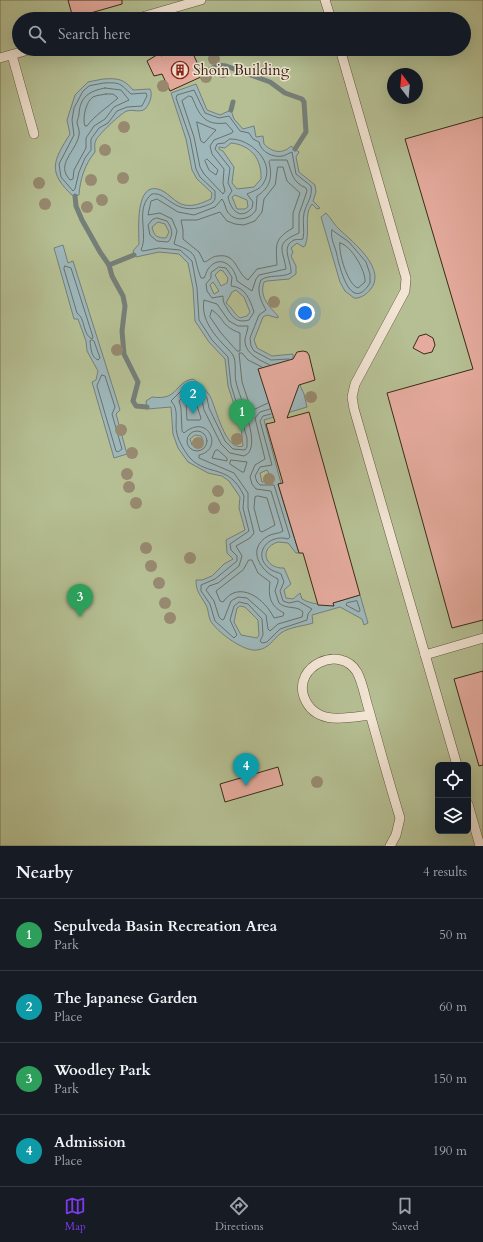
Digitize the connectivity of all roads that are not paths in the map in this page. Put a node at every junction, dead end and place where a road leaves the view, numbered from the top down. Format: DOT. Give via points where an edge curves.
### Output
graph roads {
  1 [pos="201,0"];
  2 [pos="325,0"];
  3 [pos="159,12"];
  4 [pos="329,12"];
  5 [pos="12,55"];
  6 [pos="12,56"];
  7 [pos="342,56"];
  8 [pos="0,58"];
  9 [pos="34,134"];
  10 [pos="483,638"];
  11 [pos="425,655"];
  12 [pos="370,715"];
  13 [pos="456,762"];
  14 [pos="471,814"];
  15 [pos="390,846"];
  16 [pos="480,846"];
  1 -- 3 [label="lane"];
  2 -- 4 [label="lane"];
  5 -- 8 [label="lane"];
  6 -- 9 [label="lane"];
  7 -- 11 [label="lane" via="406,278 405,291 355,384 352,397"];
  10 -- 11 [label="lane"];
  11 -- 13 [label="lane"];
  12 -- 12 [label="lane" via="335,719 324,718 313,711 302,691 308,671 316,663 324,660 343,660 352,665 358,673"];
  12 -- 15 [label="lane" via="400,818"];
  14 -- 16 [label="lane"];
}
